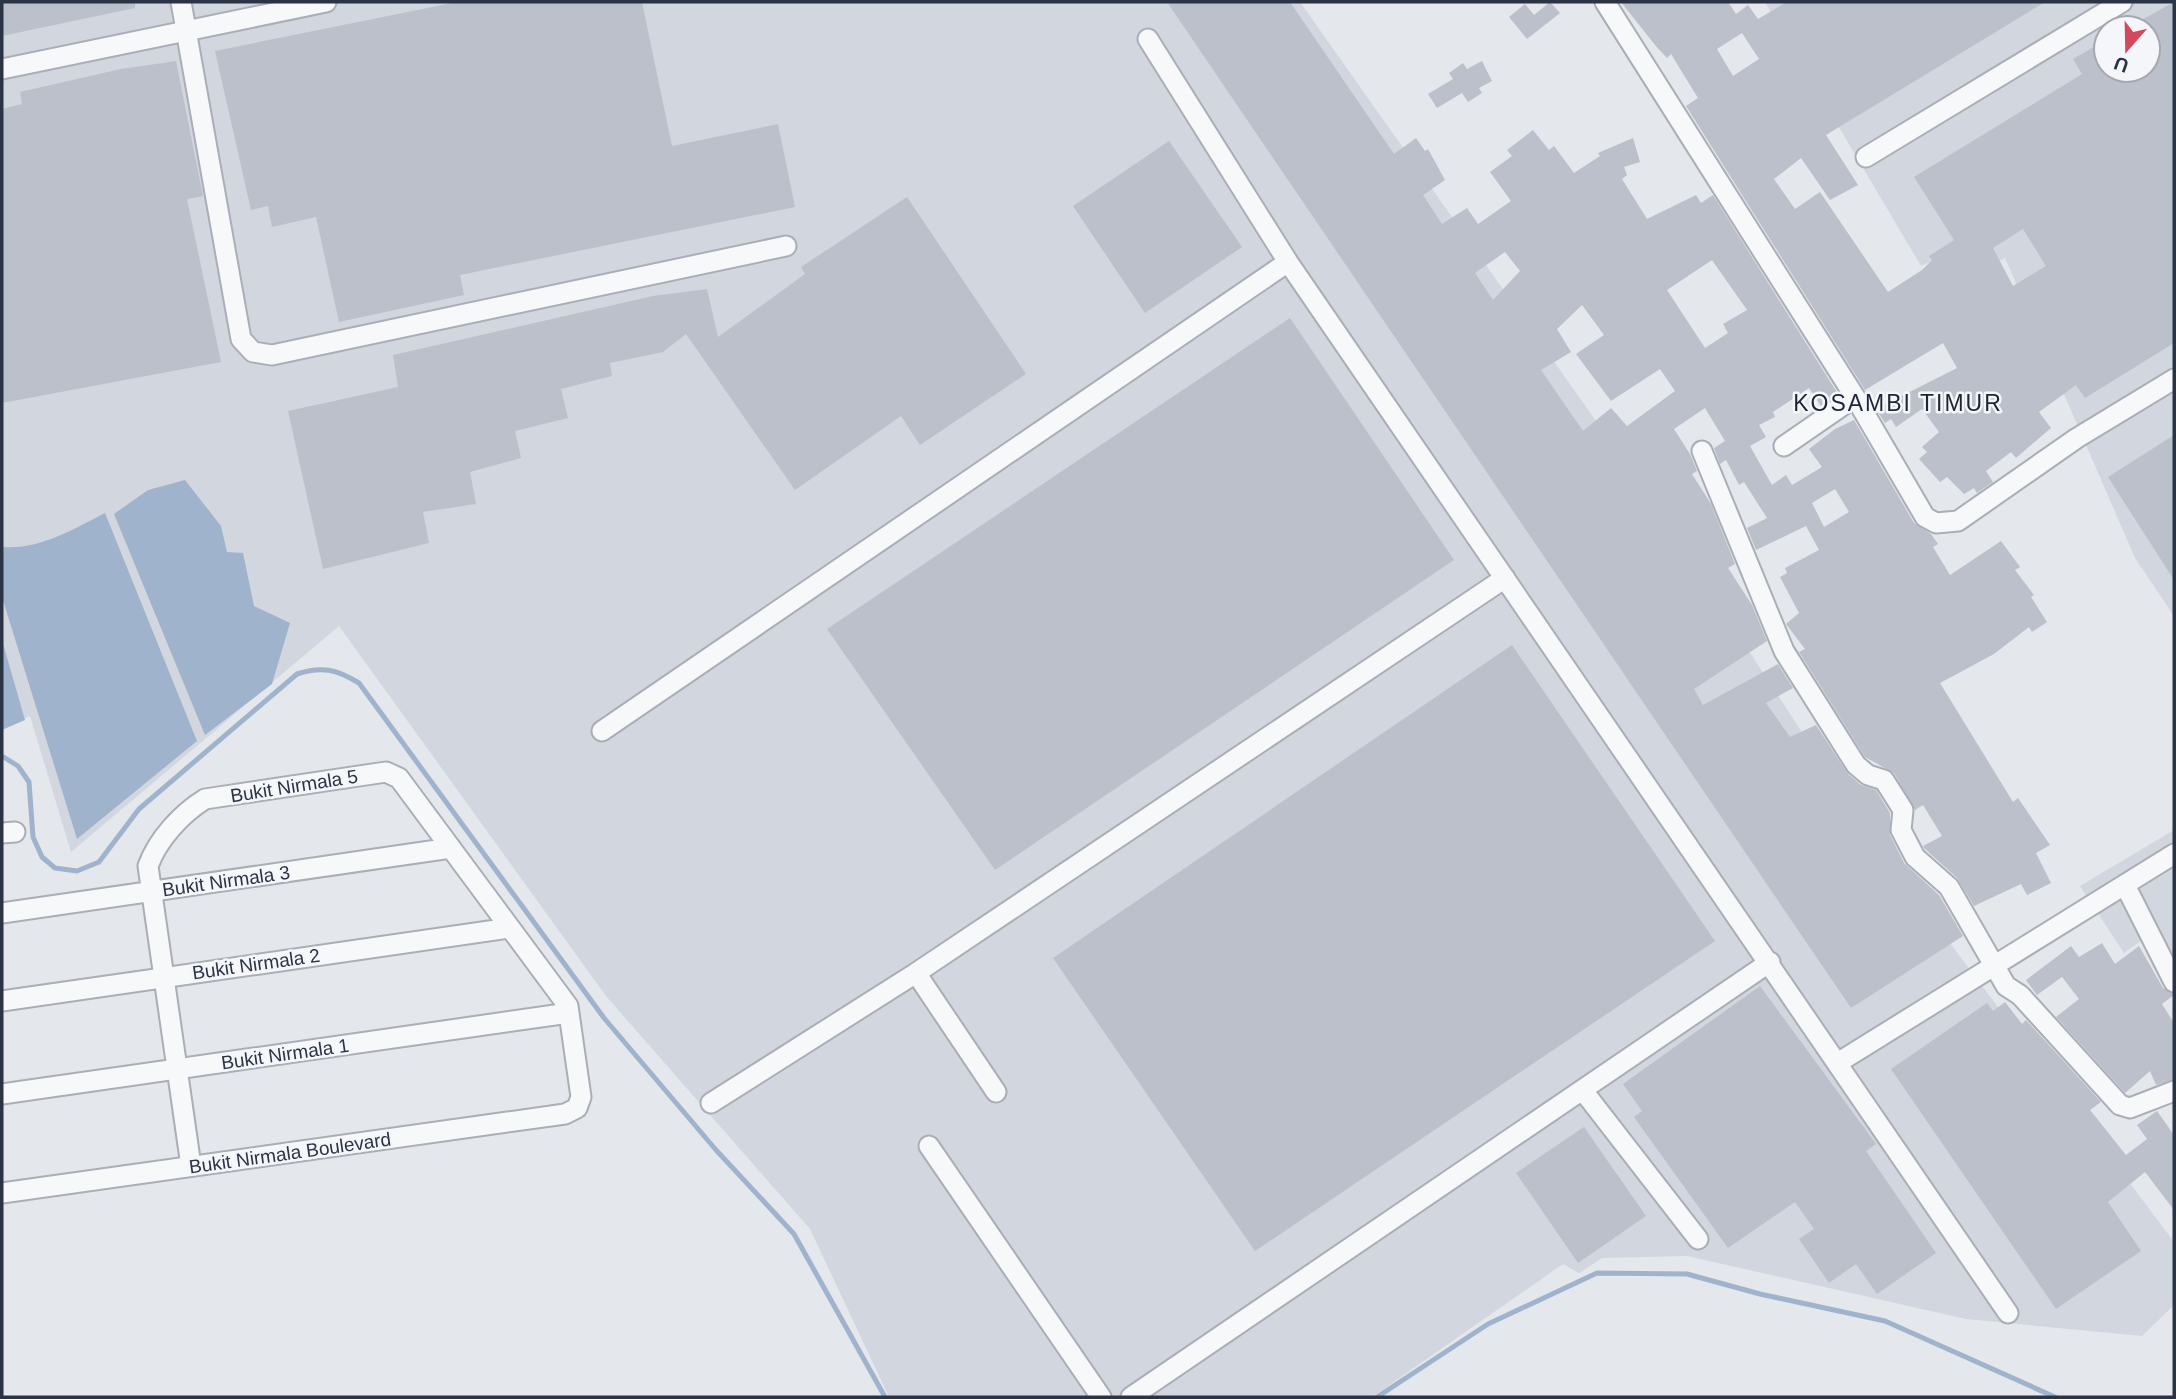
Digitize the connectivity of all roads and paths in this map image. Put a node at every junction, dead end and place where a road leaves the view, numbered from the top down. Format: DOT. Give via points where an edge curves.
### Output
graph roads {
  1 [pos="181,2"];
  2 [pos="326,2"];
  3 [pos="1605,2"];
  4 [pos="2122,2"];
  5 [pos="187,32"];
  6 [pos="1148,39"];
  7 [pos="2,69"];
  8 [pos="1866,157"];
  9 [pos="786,246"];
  10 [pos="1288,262"];
  11 [pos="2174,379"];
  12 [pos="1856,397"];
  13 [pos="1784,446"];
  14 [pos="1702,451"];
  15 [pos="1505,578"];
  16 [pos="602,732"];
  17 [pos="451,848"];
  18 [pos="2174,854"];
  19 [pos="2125,885"];
  20 [pos="152,892"];
  21 [pos="2,913"];
  22 [pos="510,928"];
  23 [pos="1770,962"];
  24 [pos="1995,965"];
  25 [pos="916,973"];
  26 [pos="164,978"];
  27 [pos="2174,982"];
  28 [pos="2,1001"];
  29 [pos="569,1013"];
  30 [pos="1839,1062"];
  31 [pos="177,1069"];
  32 [pos="1584,1091"];
  33 [pos="2174,1091"];
  34 [pos="996,1092"];
  35 [pos="2,1094"];
  36 [pos="711,1103"];
  37 [pos="929,1146"];
  38 [pos="191,1166"];
  39 [pos="2,1193"];
  40 [pos="1698,1239"];
  41 [pos="2008,1313"];
  42 [pos="1101,1397"];
  43 [pos="1131,1397"];
  1 -- 5 [label="street"];
  2 -- 5 [label="street"];
  3 -- 12 [label="street"];
  4 -- 8 [label="street"];
  5 -- 7 [label="street"];
  5 -- 9 [label="street" via="241,339 253,352 272,355"];
  6 -- 10 [label="street"];
  10 -- 15 [label="street"];
  10 -- 16 [label="street"];
  11 -- 12 [label="street" via="2086,432 1958,521 1936,523 1925,517"];
  12 -- 13 [label="street"];
  14 -- 24 [label="street" via="1790,662 1856,765 1884,780 1903,810 1901,830 1915,857 1949,887"];
  15 -- 23 [label="street"];
  15 -- 25 [label="street"];
  17 -- 20 [label="street, Bukit Nirmala 3"];
  17 -- 20 [label="street, Bukit Nirmala 5" via="400,778 386,772 205,799 154,849 148,866"];
  17 -- 22 [label="street"];
  18 -- 19 [label="street"];
  19 -- 24 [label="street"];
  19 -- 27 [label="street"];
  20 -- 21 [label="street, Bukit Nirmala 3"];
  20 -- 26 [label="street"];
  22 -- 26 [label="street, Bukit Nirmala 2"];
  22 -- 29 [label="street"];
  23 -- 30 [label="street"];
  23 -- 32 [label="street"];
  24 -- 30 [label="street"];
  24 -- 33 [label="street" via="2006,986 2020,995 2120,1105 2130,1108"];
  25 -- 34 [label="street"];
  25 -- 36 [label="street"];
  26 -- 28 [label="street, Bukit Nirmala 2"];
  26 -- 31 [label="street"];
  29 -- 31 [label="street, Bukit Nirmala 1"];
  29 -- 38 [label="street, Bukit Nirmala Boulevard" via="581,1097 577,1108 565,1114"];
  30 -- 41 [label="street"];
  31 -- 35 [label="street, Bukit Nirmala 1"];
  31 -- 38 [label="street"];
  32 -- 40 [label="street"];
  32 -- 43 [label="street"];
  37 -- 42 [label="street"];
  38 -- 39 [label="street, Bukit Nirmala Boulevard"];
}
